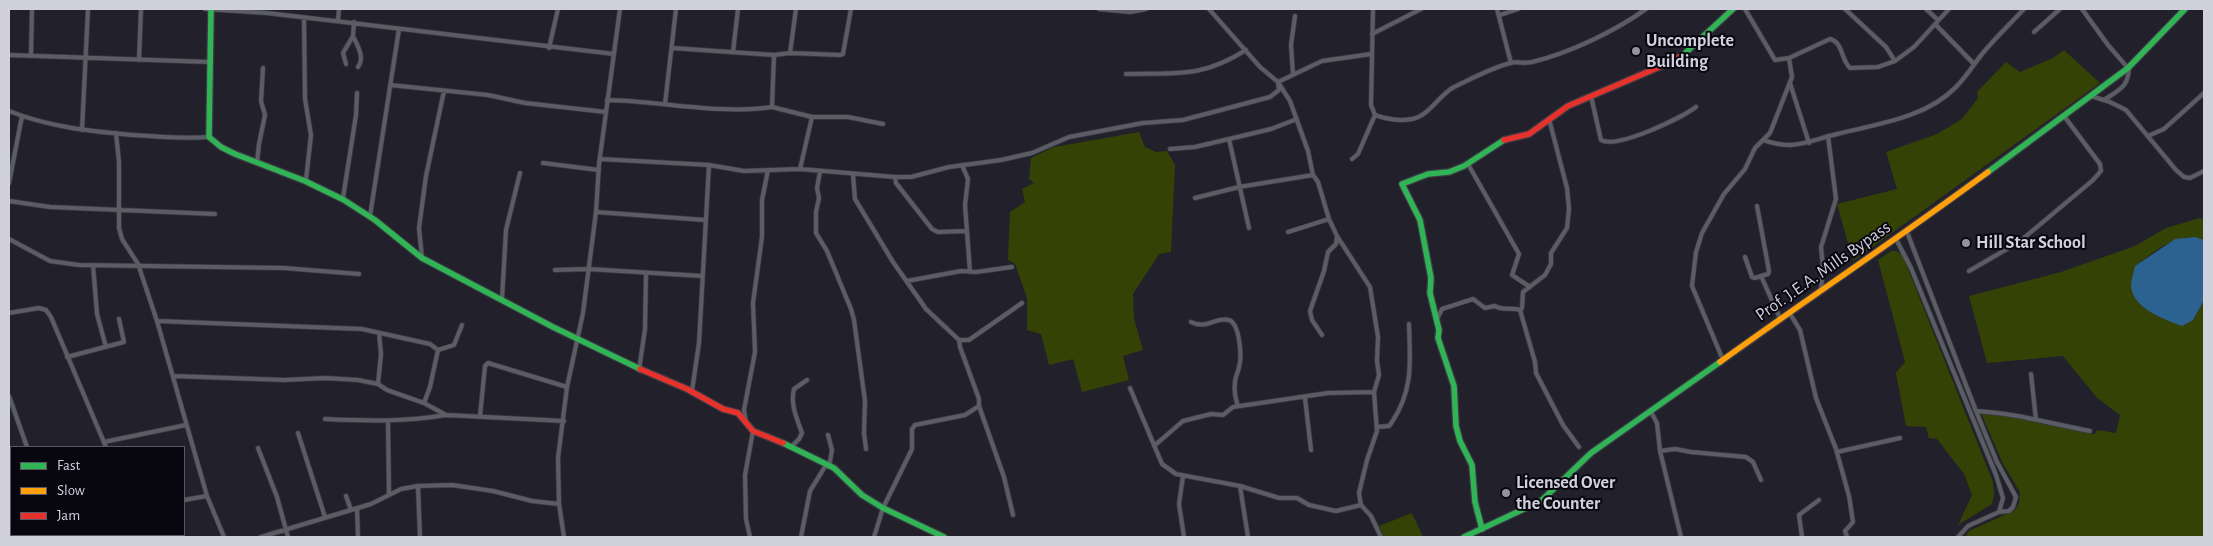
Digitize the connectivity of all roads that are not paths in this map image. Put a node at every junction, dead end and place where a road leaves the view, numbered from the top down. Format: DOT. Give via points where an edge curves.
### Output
graph roads {
  1 [pos="32,9"];
  2 [pos="88,9"];
  3 [pos="141,9"];
  4 [pos="208,9"];
  5 [pos="339,9"];
  6 [pos="558,9"];
  7 [pos="620,9"];
  8 [pos="676,9"];
  9 [pos="738,9"];
  10 [pos="796,9"];
  11 [pos="851,9"];
  12 [pos="1099,9"];
  13 [pos="1146,9"];
  14 [pos="1209,9"];
  15 [pos="1373,9"];
  16 [pos="1421,9"];
  17 [pos="1497,9"];
  18 [pos="1518,9"];
  19 [pos="1646,9"];
  20 [pos="1733,9"];
  21 [pos="1745,9"];
  22 [pos="1845,9"];
  23 [pos="1926,9"];
  24 [pos="1949,9"];
  25 [pos="2024,9"];
  26 [pos="2060,9"];
  27 [pos="2082,9"];
  28 [pos="2090,9"];
  29 [pos="2185,9"];
  30 [pos="267,11"];
  31 [pos="2085,13"];
  32 [pos="1500,15"];
  33 [pos="1295,16"];
  34 [pos="304,18"];
  35 [pos="338,21"];
  36 [pos="354,22"];
  37 [pos="1937,22"];
  38 [pos="398,29"];
  39 [pos="2034,32"];
  40 [pos="1372,34"];
  41 [pos="353,36"];
  42 [pos="549,48"];
  43 [pos="672,48"];
  44 [pos="1246,50"];
  45 [pos="733,52"];
  46 [pos="790,53"];
  47 [pos="614,54"];
  48 [pos="774,54"];
  49 [pos="1371,54"];
  50 [pos="9,55"];
  51 [pos="31,55"];
  52 [pos="1789,58"];
  53 [pos="86,59"];
  54 [pos="138,60"];
  55 [pos="1895,61"];
  56 [pos="209,62"];
  57 [pos="1511,62"];
  58 [pos="346,64"];
  59 [pos="1974,64"];
  60 [pos="358,67"];
  61 [pos="2128,67"];
  62 [pos="263,68"];
  63 [pos="1126,74"];
  64 [pos="1293,74"];
  65 [pos="1278,82"];
  66 [pos="1790,83"];
  67 [pos="390,85"];
  68 [pos="444,90"];
  69 [pos="356,93"];
  70 [pos="2204,93"];
  71 [pos="1591,96"];
  72 [pos="2091,96"];
  73 [pos="607,100"];
  74 [pos="2104,100"];
  75 [pos="665,104"];
  76 [pos="772,107"];
  77 [pos="1696,107"];
  78 [pos="9,111"];
  79 [pos="606,112"];
  80 [pos="1375,115"];
  81 [pos="22,116"];
  82 [pos="2064,116"];
  83 [pos="812,117"];
  84 [pos="1297,119"];
  85 [pos="1549,119"];
  86 [pos="883,124"];
  87 [pos="82,130"];
  88 [pos="116,134"];
  89 [pos="208,136"];
  90 [pos="1828,136"];
  91 [pos="2148,136"];
  92 [pos="1229,139"];
  93 [pos="1763,140"];
  94 [pos="1809,143"];
  95 [pos="1170,149"];
  96 [pos="600,159"];
  97 [pos="1352,159"];
  98 [pos="257,163"];
  99 [pos="543,163"];
  100 [pos="1468,164"];
  101 [pos="709,165"];
  102 [pos="962,165"];
  103 [pos="800,169"];
  104 [pos="599,170"];
  105 [pos="768,170"];
  106 [pos="2204,171"];
  107 [pos="820,172"];
  108 [pos="520,173"];
  109 [pos="853,175"];
  110 [pos="1313,175"];
  111 [pos="895,177"];
  112 [pos="306,180"];
  113 [pos="9,183"];
  114 [pos="1239,187"];
  115 [pos="343,198"];
  116 [pos="1195,198"];
  117 [pos="9,201"];
  118 [pos="1757,206"];
  119 [pos="118,210"];
  120 [pos="596,212"];
  121 [pos="215,214"];
  122 [pos="370,216"];
  123 [pos="1329,219"];
  124 [pos="705,220"];
  125 [pos="1249,228"];
  126 [pos="966,231"];
  127 [pos="1288,232"];
  128 [pos="1907,232"];
  129 [pos="1337,236"];
  130 [pos="1896,239"];
  131 [pos="9,240"];
  132 [pos="1745,257"];
  133 [pos="422,258"];
  134 [pos="138,264"];
  135 [pos="1920,264"];
  136 [pos="93,265"];
  137 [pos="1012,268"];
  138 [pos="1911,268"];
  139 [pos="588,269"];
  140 [pos="555,270"];
  141 [pos="970,272"];
  142 [pos="1970,272"];
  143 [pos="646,273"];
  144 [pos="359,274"];
  145 [pos="702,276"];
  146 [pos="1761,276"];
  147 [pos="907,281"];
  148 [pos="1530,287"];
  149 [pos="1821,290"];
  150 [pos="502,298"];
  151 [pos="1022,303"];
  152 [pos="1520,310"];
  153 [pos="1789,312"];
  154 [pos="9,313"];
  155 [pos="1780,318"];
  156 [pos="1437,319"];
  157 [pos="119,320"];
  158 [pos="157,321"];
  159 [pos="1191,322"];
  160 [pos="1409,324"];
  161 [pos="462,325"];
  162 [pos="379,333"];
  163 [pos="1322,335"];
  164 [pos="578,339"];
  165 [pos="959,340"];
  166 [pos="1948,340"];
  167 [pos="1942,341"];
  168 [pos="106,347"];
  169 [pos="438,350"];
  170 [pos="67,357"];
  171 [pos="1724,360"];
  172 [pos="1960,366"];
  173 [pos="1953,367"];
  174 [pos="639,370"];
  175 [pos="2031,374"];
  176 [pos="173,376"];
  177 [pos="808,380"];
  178 [pos="378,384"];
  179 [pos="567,387"];
  180 [pos="1130,388"];
  181 [pos="692,391"];
  182 [pos="1374,392"];
  183 [pos="9,396"];
  184 [pos="1305,398"];
  185 [pos="424,403"];
  186 [pos="979,406"];
  187 [pos="1238,406"];
  188 [pos="1976,411"];
  189 [pos="1651,412"];
  190 [pos="446,415"];
  191 [pos="480,416"];
  192 [pos="325,419"];
  193 [pos="564,420"];
  194 [pos="2036,420"];
  195 [pos="388,421"];
  196 [pos="746,424"];
  197 [pos="186,425"];
  198 [pos="1377,427"];
  199 [pos="753,431"];
  200 [pos="2090,431"];
  201 [pos="298,433"];
  202 [pos="828,435"];
  203 [pos="1900,438"];
  204 [pos="105,445"];
  205 [pos="27,446"];
  206 [pos="792,446"];
  207 [pos="1154,446"];
  208 [pos="1579,447"];
  209 [pos="258,448"];
  210 [pos="866,449"];
  211 [pos="1311,450"];
  212 [pos="1660,451"];
  213 [pos="1837,452"];
  214 [pos="828,466"];
  215 [pos="2002,473"];
  216 [pos="1996,475"];
  217 [pos="1184,476"];
  218 [pos="1761,480"];
  219 [pos="418,486"];
  220 [pos="1240,486"];
  221 [pos="388,494"];
  222 [pos="207,496"];
  223 [pos="346,496"];
  224 [pos="185,500"];
  225 [pos="1818,500"];
  226 [pos="559,504"];
  227 [pos="1361,505"];
  228 [pos="357,508"];
  229 [pos="883,508"];
  230 [pos="351,510"];
  231 [pos="1998,512"];
  232 [pos="1013,515"];
  233 [pos="324,517"];
  234 [pos="286,529"];
  235 [pos="1482,529"];
  236 [pos="224,537"];
  237 [pos="261,537"];
  238 [pos="288,537"];
  239 [pos="358,537"];
  240 [pos="420,537"];
  241 [pos="564,537"];
  242 [pos="750,537"];
  243 [pos="801,537"];
  244 [pos="874,537"];
  245 [pos="944,537"];
  246 [pos="1184,537"];
  247 [pos="1248,537"];
  248 [pos="1381,537"];
  249 [pos="1464,537"];
  250 [pos="1681,537"];
  251 [pos="1802,537"];
  252 [pos="1846,537"];
  253 [pos="1958,537"];
  1 -- 51 [label="street"];
  2 -- 53 [label="street"];
  3 -- 54 [label="street"];
  4 -- 30 [label="street"];
  4 -- 56 [label="street"];
  5 -- 35 [label="street"];
  6 -- 42 [label="street"];
  7 -- 47 [label="street"];
  8 -- 43 [label="street"];
  9 -- 45 [label="street"];
  10 -- 46 [label="street"];
  11 -- 46 [label="street" via="843,54"];
  12 -- 13 [label="street" via="1130,12"];
  14 -- 44 [label="street"];
  15 -- 40 [label="street"];
  16 -- 40 [label="street"];
  17 -- 32 [label="street"];
  18 -- 32 [label="street"];
  19 -- 57 [label="street" via="1593,39 1555,55 1530,62"];
  20 -- 71 [label="street" via="1693,47 1671,62"];
  21 -- 52 [label="street" via="1773,58"];
  22 -- 55 [label="street" via="1882,43"];
  23 -- 37 [label="street"];
  24 -- 37 [label="street"];
  25 -- 59 [label="street"];
  26 -- 39 [label="street"];
  27 -- 31 [label="street"];
  28 -- 31 [label="street"];
  29 -- 61 [label="street, Prof. J.E.A. Mills Bypass"];
  30 -- 34 [label="street"];
  31 -- 61 [label="street"];
  32 -- 57 [label="street"];
  33 -- 64 [label="street" via="1291,45"];
  34 -- 35 [label="street"];
  34 -- 112 [label="street" via="305,99 310,135"];
  35 -- 36 [label="street"];
  36 -- 38 [label="street"];
  36 -- 41 [label="street"];
  37 -- 55 [label="street" via="1914,48"];
  37 -- 59 [label="street"];
  38 -- 42 [label="street"];
  38 -- 67 [label="street"];
  40 -- 49 [label="street"];
  41 -- 58 [label="street" via="343,53"];
  41 -- 60 [label="street" via="361,54 362,62"];
  42 -- 47 [label="street"];
  43 -- 45 [label="street"];
  43 -- 75 [label="street"];
  44 -- 63 [label="street" via="1204,70"];
  44 -- 65 [label="street"];
  45 -- 48 [label="street"];
  46 -- 48 [label="street"];
  47 -- 73 [label="street"];
  48 -- 76 [label="street"];
  49 -- 64 [label="street" via="1322,61"];
  49 -- 80 [label="street" via="1371,105"];
  50 -- 51 [label="street"];
  51 -- 53 [label="street"];
  52 -- 55 [label="street" via="1830,39 1836,41 1850,68 1878,67"];
  52 -- 66 [label="street" via="1793,72"];
  53 -- 54 [label="street"];
  53 -- 87 [label="street"];
  54 -- 56 [label="street"];
  56 -- 89 [label="street"];
  57 -- 80 [label="street" via="1443,93 1435,104 1414,119 1396,120"];
  59 -- 90 [label="street" via="1956,87 1905,117"];
  61 -- 72 [label="street, Prof. J.E.A. Mills Bypass"];
  61 -- 74 [label="street" via="2126,84"];
  62 -- 98 [label="street" via="261,101 264,115"];
  64 -- 65 [label="street"];
  65 -- 84 [label="street"];
  65 -- 102 [label="street" via="1279,90 1270,96 1193,117 1099,130 1001,160"];
  66 -- 93 [label="street" via="1770,133"];
  66 -- 94 [label="street"];
  67 -- 68 [label="street"];
  67 -- 122 [label="street"];
  68 -- 79 [label="street"];
  68 -- 133 [label="street" via="419,228"];
  69 -- 115 [label="street" via="356,115"];
  70 -- 91 [label="street" via="2164,129"];
  71 -- 77 [label="street" via="1601,140 1606,142 1670,123"];
  71 -- 85 [label="street"];
  72 -- 74 [label="street"];
  72 -- 82 [label="street, Prof. J.E.A. Mills Bypass"];
  73 -- 75 [label="street"];
  73 -- 79 [label="street"];
  74 -- 91 [label="street" via="2126,110"];
  75 -- 76 [label="street" via="715,108"];
  76 -- 83 [label="street"];
  78 -- 81 [label="street"];
  79 -- 96 [label="street"];
  80 -- 97 [label="street" via="1358,154"];
  81 -- 87 [label="street" via="40,123"];
  81 -- 113 [label="street"];
  82 -- 128 [label="street, Prof. J.E.A. Mills Bypass"];
  82 -- 142 [label="street" via="2100,164 2101,171 2019,242"];
  83 -- 86 [label="street" via="848,117"];
  83 -- 103 [label="street"];
  84 -- 92 [label="street"];
  84 -- 110 [label="street"];
  85 -- 100 [label="street" via="1529,134 1503,140"];
  85 -- 148 [label="street" via="1567,188 1567,228 1551,253 1551,264 1545,275"];
  87 -- 88 [label="street"];
  88 -- 89 [label="street" via="185,139"];
  88 -- 119 [label="street"];
  89 -- 98 [label="street" via="217,146"];
  90 -- 94 [label="street"];
  90 -- 149 [label="street" via="1836,205 1820,247 1823,268"];
  91 -- 106 [label="street" via="2184,177 2190,178"];
  92 -- 95 [label="street"];
  92 -- 114 [label="street"];
  93 -- 94 [label="street" via="1784,146"];
  93 -- 171 [label="street" via="1713,212 1702,233 1692,269 1695,297"];
  96 -- 101 [label="street"];
  96 -- 104 [label="street"];
  98 -- 112 [label="street"];
  99 -- 104 [label="street"];
  100 -- 148 [label="street" via="1519,254 1512,275"];
  100 -- 156 [label="street" via="1402,184 1420,220 1432,278 1432,305"];
  101 -- 105 [label="street" via="744,171"];
  101 -- 124 [label="street"];
  102 -- 111 [label="street" via="911,177"];
  102 -- 126 [label="street" via="968,179"];
  103 -- 105 [label="street"];
  103 -- 107 [label="street"];
  104 -- 120 [label="street"];
  105 -- 196 [label="street" via="762,200 762,237 753,303 755,352 744,410"];
  107 -- 109 [label="street"];
  107 -- 210 [label="street" via="816,233 827,251 853,314 865,401"];
  108 -- 150 [label="street" via="506,230"];
  109 -- 111 [label="street"];
  109 -- 147 [label="street" via="859,207"];
  110 -- 114 [label="street"];
  110 -- 123 [label="street"];
  111 -- 126 [label="street" via="896,183 932,229 938,232"];
  112 -- 115 [label="street"];
  114 -- 116 [label="street"];
  114 -- 125 [label="street"];
  115 -- 122 [label="street"];
  117 -- 119 [label="street" via="50,207"];
  118 -- 146 [label="street" via="1769,271"];
  119 -- 121 [label="street"];
  119 -- 134 [label="street" via="122,239"];
  120 -- 124 [label="street"];
  120 -- 139 [label="street"];
  122 -- 133 [label="street"];
  123 -- 127 [label="street"];
  123 -- 129 [label="street"];
  124 -- 145 [label="street"];
  126 -- 141 [label="street"];
  128 -- 130 [label="street, Prof. J.E.A. Mills Bypass"];
  128 -- 135 [label="street"];
  129 -- 163 [label="street" via="1336,244 1328,252 1310,312"];
  129 -- 182 [label="street" via="1370,288 1378,337 1379,375"];
  130 -- 138 [label="street"];
  130 -- 149 [label="street, Prof. J.E.A. Mills Bypass"];
  131 -- 136 [label="street" via="50,261"];
  132 -- 146 [label="street" via="1752,277"];
  133 -- 150 [label="street"];
  134 -- 136 [label="street"];
  134 -- 144 [label="street" via="284,268"];
  134 -- 158 [label="street"];
  135 -- 138 [label="street"];
  135 -- 166 [label="street"];
  136 -- 168 [label="street" via="97,314"];
  137 -- 141 [label="street"];
  138 -- 167 [label="street"];
  139 -- 140 [label="street"];
  139 -- 143 [label="street"];
  139 -- 164 [label="street"];
  141 -- 147 [label="street"];
  143 -- 145 [label="street"];
  143 -- 174 [label="street" via="645,329"];
  145 -- 181 [label="street" via="699,343"];
  146 -- 155 [label="street"];
  147 -- 165 [label="street" via="926,309"];
  148 -- 152 [label="street" via="1523,292"];
  149 -- 153 [label="street, Prof. J.E.A. Mills Bypass"];
  150 -- 164 [label="street"];
  151 -- 165 [label="street" via="969,340"];
  152 -- 156 [label="street" via="1495,306 1485,308 1473,299 1442,309"];
  152 -- 208 [label="street" via="1536,362 1536,373 1563,425"];
  153 -- 155 [label="street, Prof. J.E.A. Mills Bypass"];
  153 -- 213 [label="street" via="1800,330 1816,398"];
  154 -- 170 [label="street" via="39,308 46,310"];
  155 -- 171 [label="street, Prof. J.E.A. Mills Bypass"];
  156 -- 235 [label="street" via="1438,338 1454,386 1456,426 1472,465 1475,502"];
  157 -- 168 [label="street" via="124,342"];
  158 -- 162 [label="street" via="362,329"];
  158 -- 176 [label="street"];
  159 -- 187 [label="street" via="1204,326 1226,319 1236,327 1240,353 1235,383"];
  160 -- 198 [label="street" via="1409,384 1390,426"];
  161 -- 169 [label="street" via="454,345"];
  162 -- 169 [label="street" via="430,344"];
  162 -- 178 [label="street" via="382,354"];
  164 -- 174 [label="street"];
  164 -- 179 [label="street"];
  165 -- 186 [label="street" via="980,399"];
  166 -- 167 [label="street"];
  166 -- 172 [label="street"];
  167 -- 173 [label="street"];
  168 -- 170 [label="street"];
  169 -- 185 [label="street"];
  170 -- 204 [label="street"];
  171 -- 189 [label="street, Prof. J.E.A. Mills Bypass"];
  172 -- 173 [label="street"];
  172 -- 188 [label="street"];
  173 -- 216 [label="street"];
  174 -- 181 [label="street"];
  175 -- 194 [label="street"];
  176 -- 178 [label="street" via="285,380 325,378"];
  176 -- 197 [label="street"];
  177 -- 206 [label="street" via="794,389 792,396 802,433"];
  178 -- 185 [label="street" via="400,396"];
  179 -- 191 [label="street" via="488,363 485,366"];
  179 -- 193 [label="street"];
  180 -- 207 [label="street"];
  181 -- 196 [label="street" via="726,411 738,413"];
  182 -- 184 [label="street" via="1328,393"];
  182 -- 198 [label="street"];
  183 -- 205 [label="street"];
  184 -- 187 [label="street"];
  184 -- 211 [label="street"];
  185 -- 190 [label="street"];
  186 -- 229 [label="street" via="965,415 915,425 912,449"];
  186 -- 232 [label="street" via="1004,477"];
  187 -- 207 [label="street" via="1223,416 1211,414 1183,421"];
  188 -- 194 [label="street"];
  188 -- 215 [label="street"];
  189 -- 212 [label="street" via="1657,423"];
  189 -- 235 [label="street, Prof. J.E.A. Mills Bypass" via="1592,453 1541,501"];
  190 -- 191 [label="street"];
  190 -- 195 [label="street"];
  191 -- 193 [label="street"];
  192 -- 195 [label="street"];
  193 -- 226 [label="street" via="558,458"];
  194 -- 200 [label="street"];
  195 -- 221 [label="street"];
  196 -- 199 [label="street"];
  197 -- 204 [label="street"];
  197 -- 222 [label="street"];
  198 -- 227 [label="street" via="1360,487"];
  199 -- 206 [label="street"];
  199 -- 242 [label="street" via="745,475 746,519"];
  201 -- 233 [label="street"];
  202 -- 214 [label="street" via="832,450"];
  203 -- 213 [label="street"];
  206 -- 214 [label="street"];
  207 -- 217 [label="street" via="1162,464"];
  209 -- 234 [label="street"];
  212 -- 218 [label="street" via="1675,449 1746,457 1754,462"];
  212 -- 250 [label="street"];
  213 -- 252 [label="street" via="1853,522 1845,531"];
  214 -- 229 [label="street" via="844,476 855,490"];
  214 -- 243 [label="street" via="810,491"];
  215 -- 216 [label="street"];
  215 -- 231 [label="street" via="2015,493 2016,502 2009,511"];
  216 -- 231 [label="street" via="2003,498"];
  217 -- 220 [label="street"];
  217 -- 246 [label="street" via="1179,504"];
  219 -- 221 [label="street"];
  219 -- 226 [label="street" via="452,485"];
  219 -- 240 [label="street"];
  220 -- 227 [label="street" via="1279,498 1297,498 1309,505 1336,512"];
  220 -- 247 [label="street"];
  221 -- 228 [label="street"];
  222 -- 224 [label="street"];
  222 -- 236 [label="street"];
  223 -- 230 [label="street"];
  225 -- 251 [label="street" via="1799,515"];
  226 -- 241 [label="street"];
  227 -- 248 [label="street" via="1371,516"];
  228 -- 230 [label="street"];
  228 -- 239 [label="street"];
  229 -- 244 [label="street"];
  229 -- 245 [label="street"];
  230 -- 233 [label="street"];
  231 -- 253 [label="street" via="1968,526"];
  233 -- 234 [label="street"];
  234 -- 237 [label="street"];
  234 -- 238 [label="street"];
  235 -- 249 [label="street, Prof. J.E.A. Mills Bypass"];
}
